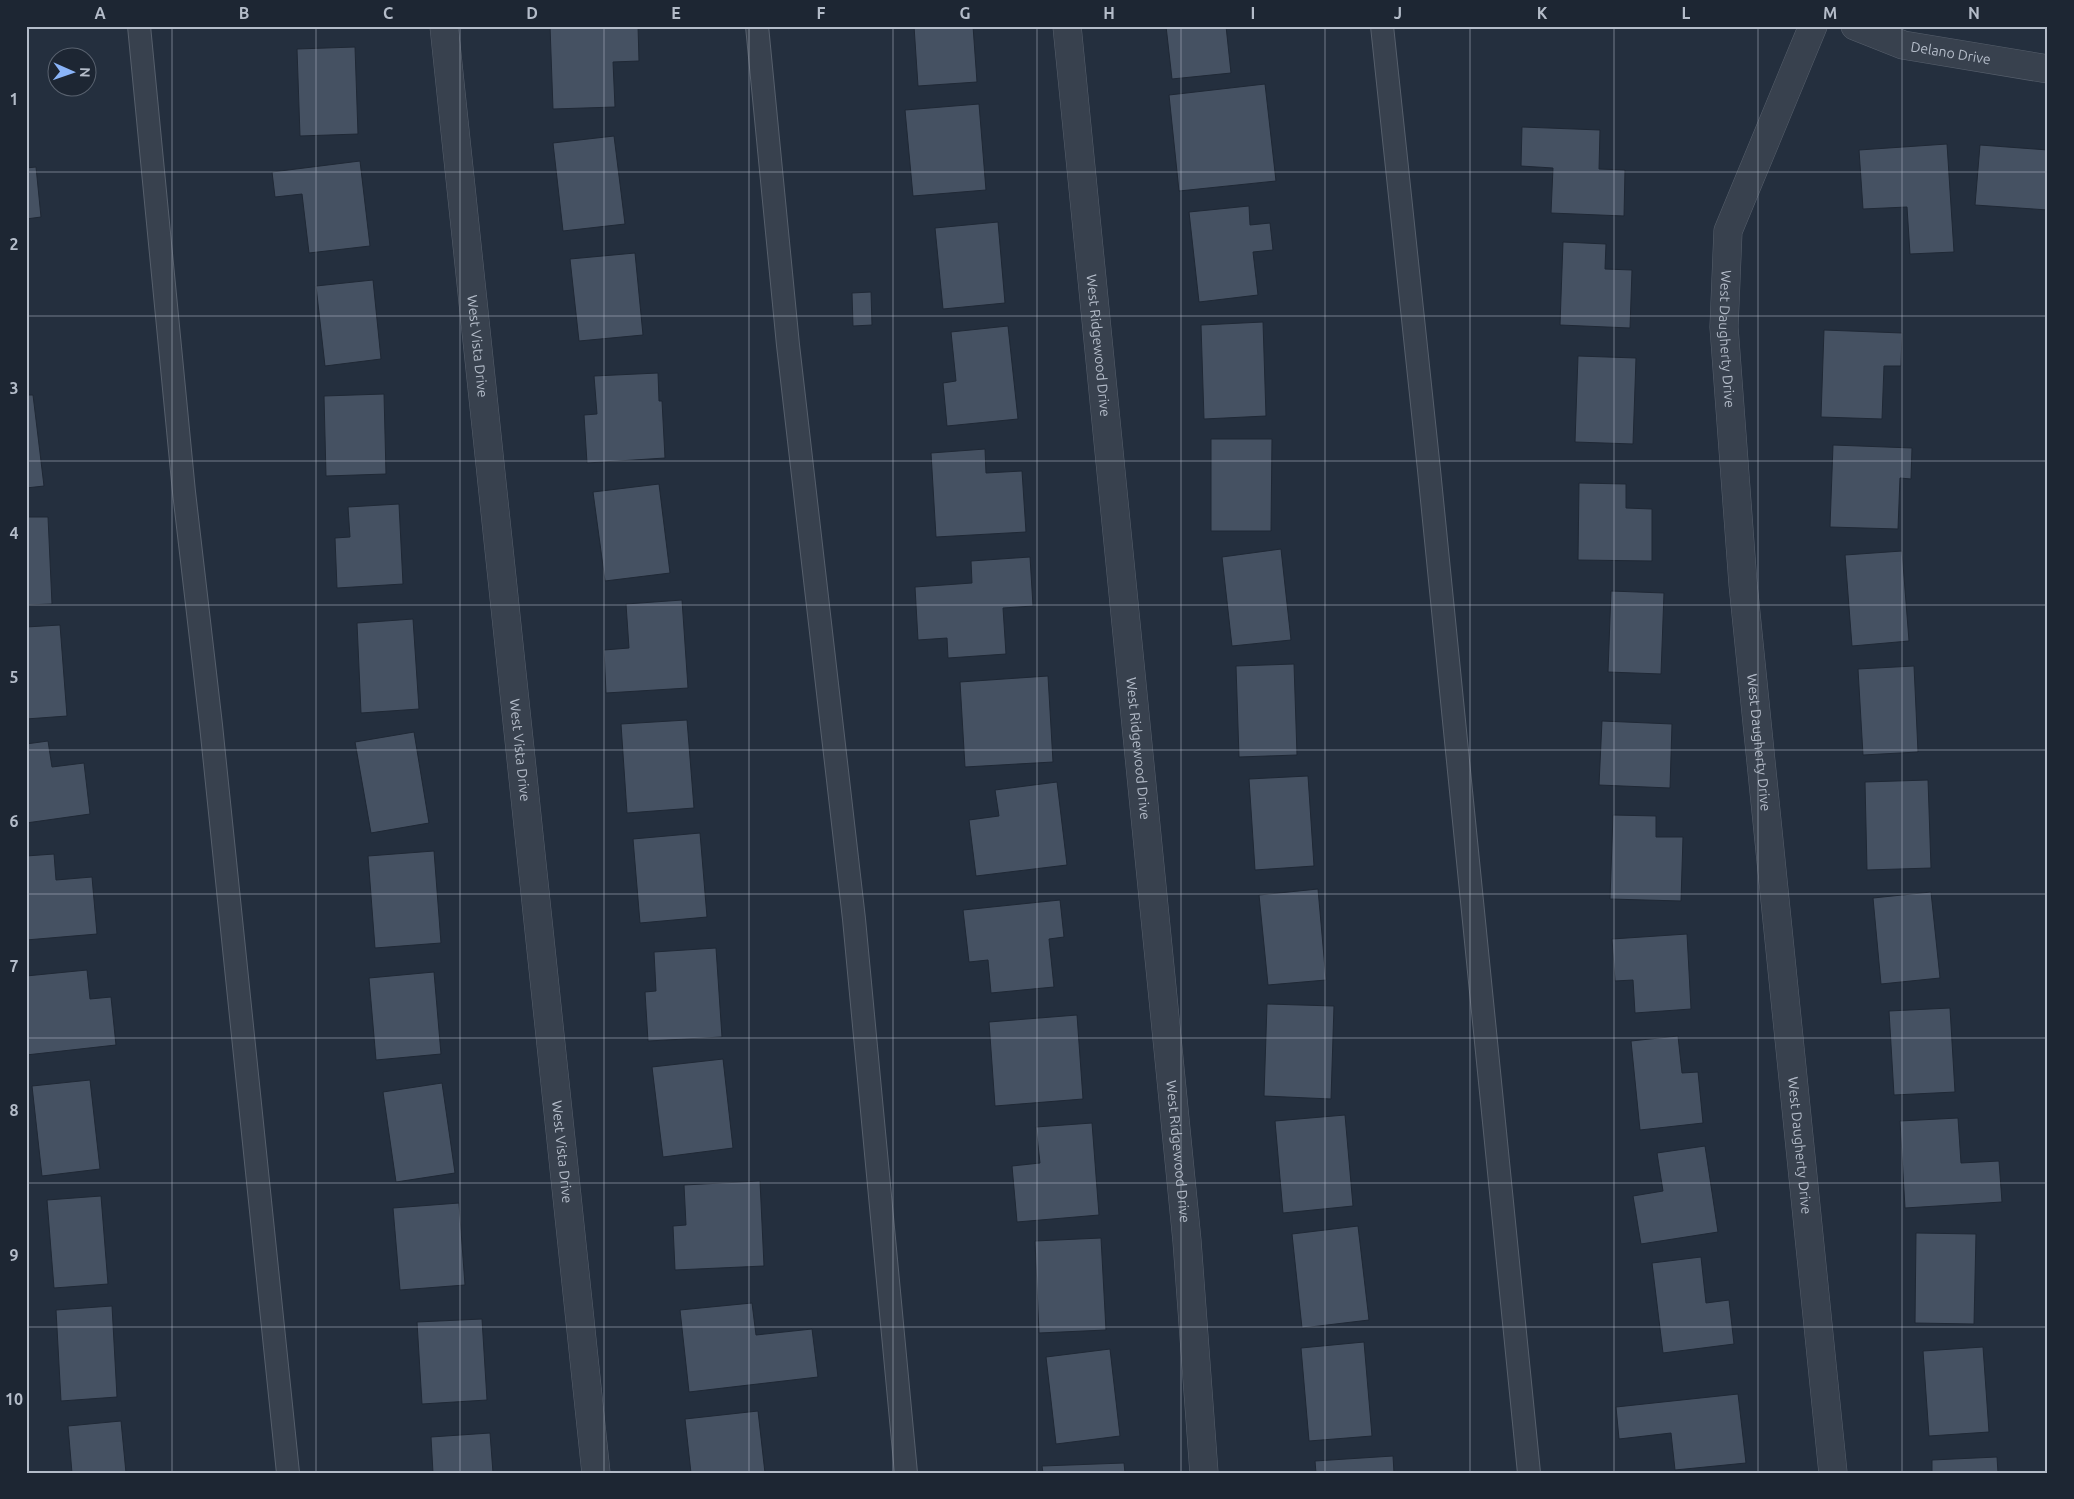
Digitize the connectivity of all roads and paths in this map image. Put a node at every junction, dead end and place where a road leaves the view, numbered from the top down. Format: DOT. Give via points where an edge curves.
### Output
graph roads {
  1 [pos="139,26"];
  2 [pos="444,26"];
  3 [pos="757,26"];
  4 [pos="1067,26"];
  5 [pos="1382,26"];
  6 [pos="1813,26"];
  7 [pos="1856,26"];
  8 [pos="2048,68"];
  9 [pos="288,1473"];
  10 [pos="596,1473"];
  11 [pos="906,1473"];
  12 [pos="1204,1473"];
  13 [pos="1529,1473"];
  14 [pos="1833,1473"];
  1 -- 9 [label="lane" via="184,492"];
  2 -- 10 [label="street, West Vista Drive"];
  3 -- 11 [label="lane" via="788,345 854,919"];
  4 -- 12 [label="street, West Ridgewood Drive" via="1187,1241"];
  5 -- 13 [label="lane"];
  6 -- 14 [label="street, West Daugherty Drive" via="1728,231 1724,327 1743,584"];
  7 -- 8 [label="street, Delano Drive" via="1902,45"];
}
